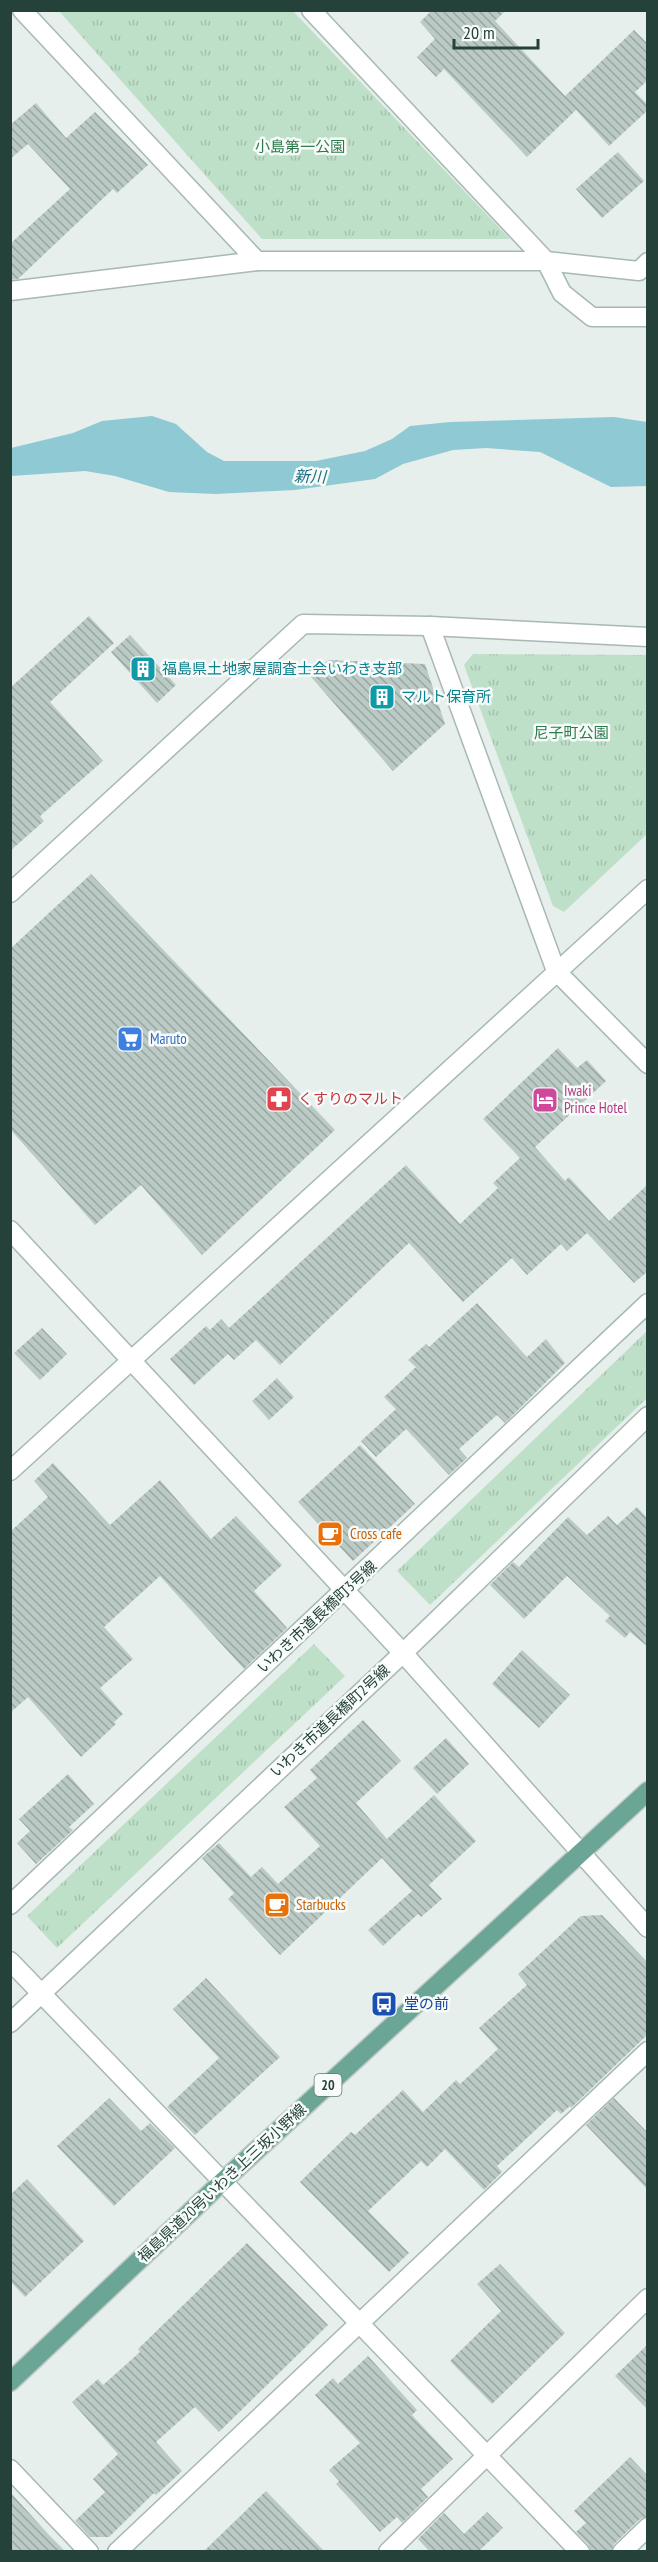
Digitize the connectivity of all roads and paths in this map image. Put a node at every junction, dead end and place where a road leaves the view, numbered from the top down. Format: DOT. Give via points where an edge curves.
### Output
graph roads {
  1 [pos="22,10"];
  2 [pos="311,10"];
  3 [pos="257,261"];
  4 [pos="546,261"];
  5 [pos="648,262"];
  6 [pos="10,291"];
  7 [pos="648,318"];
  8 [pos="430,626"];
  9 [pos="648,637"];
  10 [pos="648,889"];
  11 [pos="10,893"];
  12 [pos="556,971"];
  13 [pos="648,1064"];
  14 [pos="10,1230"];
  15 [pos="648,1303"];
  16 [pos="131,1361"];
  17 [pos="648,1416"];
  18 [pos="10,1471"];
  19 [pos="345,1591"];
  20 [pos="403,1653"];
  21 [pos="648,1791"];
  22 [pos="582,1853"];
  23 [pos="10,1905"];
  24 [pos="648,1928"];
  25 [pos="10,1961"];
  26 [pos="42,1994"];
  27 [pos="10,2023"];
  28 [pos="648,2051"];
  29 [pos="222,2181"];
  30 [pos="648,2298"];
  31 [pos="359,2322"];
  32 [pos="10,2382"];
  33 [pos="487,2454"];
  34 [pos="10,2469"];
  35 [pos="648,2527"];
  36 [pos="89,2552"];
  37 [pos="117,2552"];
  38 [pos="388,2552"];
  39 [pos="580,2552"];
  40 [pos="622,2552"];
  1 -- 3 [label="street"];
  2 -- 4 [label="street"];
  3 -- 4 [label="street"];
  3 -- 6 [label="street"];
  4 -- 5 [label="street" via="639,271"];
  4 -- 7 [label="street" via="562,293 591,317"];
  8 -- 9 [label="street"];
  8 -- 11 [label="street" via="303,624"];
  8 -- 12 [label="street"];
  10 -- 12 [label="street"];
  12 -- 13 [label="street"];
  12 -- 16 [label="street"];
  14 -- 16 [label="street"];
  15 -- 19 [label="street, いわき市道長橋町3号線"];
  16 -- 18 [label="street"];
  16 -- 19 [label="street"];
  17 -- 20 [label="street, いわき市道長橋町2号線"];
  19 -- 20 [label="street"];
  19 -- 23 [label="street, いわき市道長橋町3号線"];
  20 -- 22 [label="street"];
  20 -- 26 [label="street, いわき市道長橋町2号線"];
  21 -- 22 [label="main road, 福島県道20号いわき上三坂小野線 / 20"];
  22 -- 24 [label="street"];
  22 -- 29 [label="main road, 福島県道20号いわき上三坂小野線 / 20"];
  25 -- 26 [label="street"];
  26 -- 27 [label="street, いわき市道長橋町2号線"];
  26 -- 29 [label="street"];
  28 -- 31 [label="street"];
  29 -- 31 [label="street"];
  29 -- 32 [label="main road, 福島県道20号いわき上三坂小野線 / 20"];
  30 -- 33 [label="street"];
  31 -- 33 [label="street"];
  31 -- 37 [label="street"];
  33 -- 38 [label="street"];
  33 -- 39 [label="street"];
  34 -- 36 [label="street"];
  35 -- 40 [label="street"];
}
